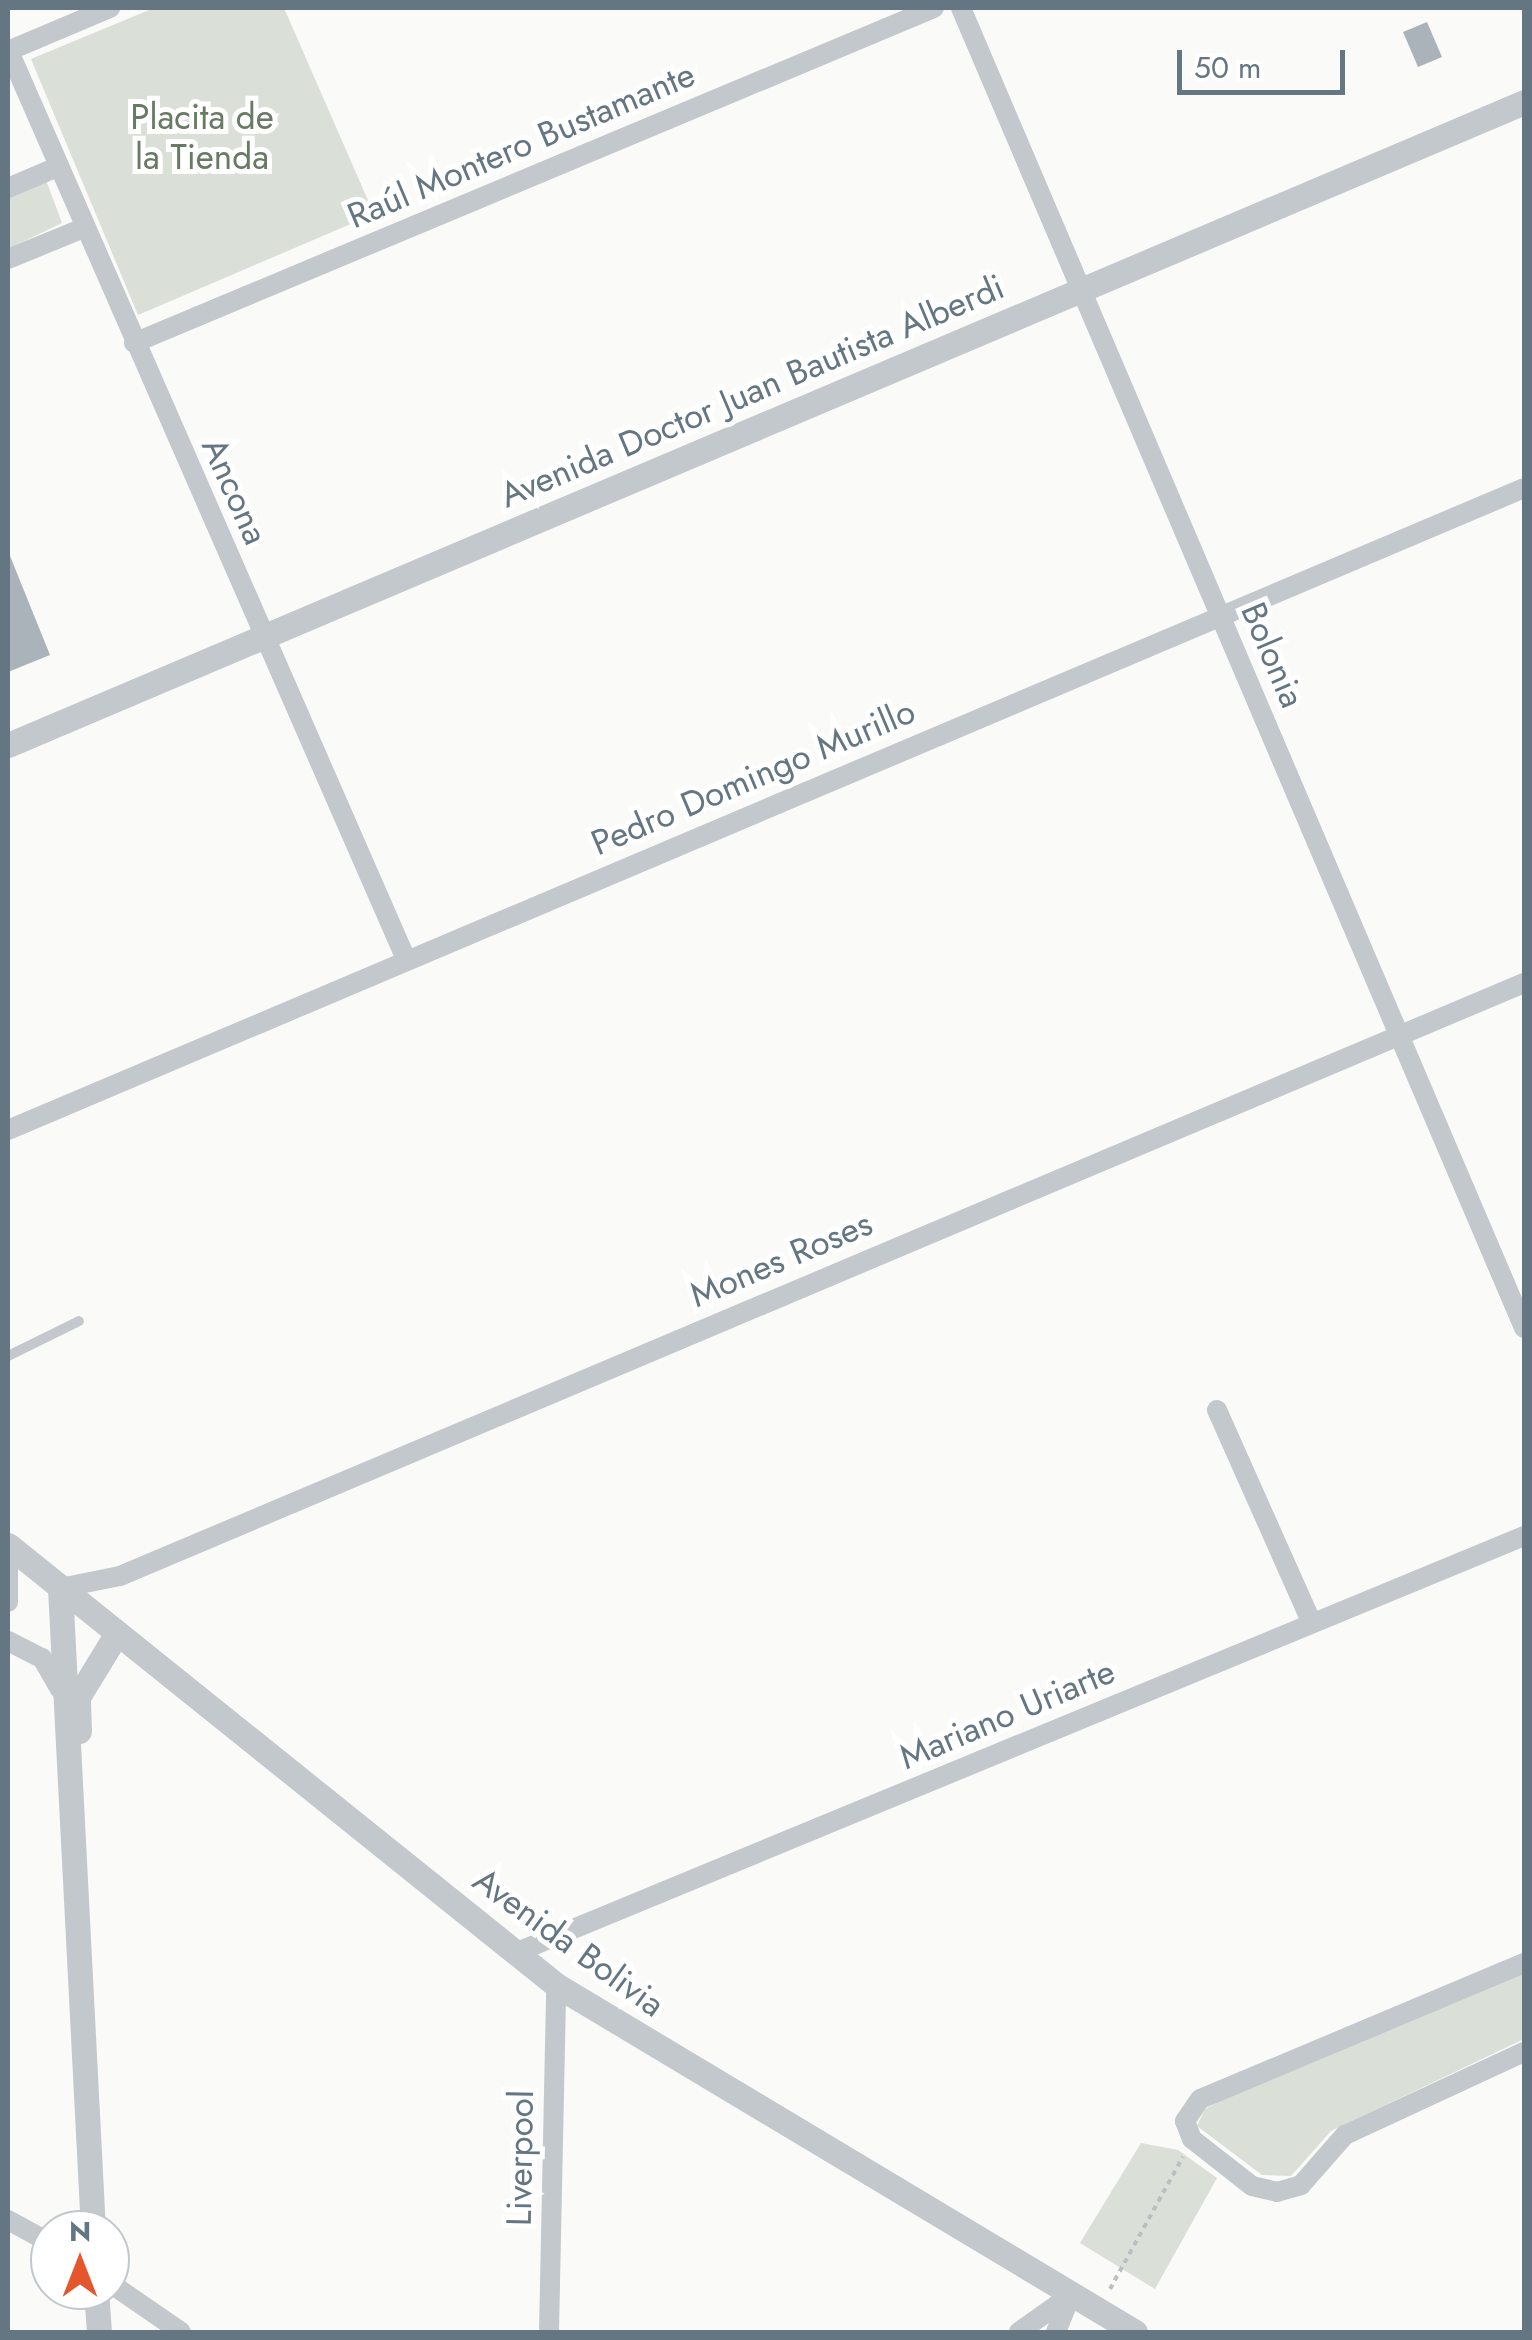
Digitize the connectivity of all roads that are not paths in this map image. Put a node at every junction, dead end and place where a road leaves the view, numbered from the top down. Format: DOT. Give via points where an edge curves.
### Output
graph roads {
  1 [pos="110,8"];
  2 [pos="934,8"];
  3 [pos="961,8"];
  4 [pos="8,50"];
  5 [pos="1524,102"];
  6 [pos="55,168"];
  7 [pos="8,188"];
  8 [pos="81,230"];
  9 [pos="8,259"];
  10 [pos="1084,290"];
  11 [pos="134,342"];
  12 [pos="1524,488"];
  13 [pos="1222,617"];
  14 [pos="263,634"];
  15 [pos="8,745"];
  16 [pos="406,957"];
  17 [pos="1524,983"];
  18 [pos="1398,1035"];
  19 [pos="8,1130"];
  20 [pos="79,1321"];
  21 [pos="1524,1328"];
  22 [pos="8,1356"];
  23 [pos="1217,1410"];
  24 [pos="1524,1536"];
  25 [pos="8,1545"];
  26 [pos="60,1588"];
  27 [pos="8,1602"];
  28 [pos="1312,1623"];
  29 [pos="117,1633"];
  30 [pos="8,1641"];
  31 [pos="60,1689"];
  32 [pos="73,1785"];
  33 [pos="515,1954"];
  34 [pos="1524,1963"];
  35 [pos="556,1986"];
  36 [pos="1524,2052"];
  37 [pos="93,2210"];
  38 [pos="8,2220"];
  39 [pos="30,2232"];
  40 [pos="1071,2295"];
  41 [pos="130,2298"];
  42 [pos="181,2332"];
  43 [pos="549,2332"];
  44 [pos="1019,2332"];
  45 [pos="1056,2332"];
  46 [pos="1135,2332"];
  1 -- 4 [label="street"];
  2 -- 11 [label="street, Raúl Montero Bustamante"];
  3 -- 10 [label="street, Bolonia"];
  4 -- 6 [label="street, Ancona"];
  5 -- 10 [label="street, Avenida Doctor Juan Bautista Alberdi"];
  6 -- 7 [label="street"];
  6 -- 8 [label="street, Ancona"];
  8 -- 9 [label="street"];
  8 -- 11 [label="street, Ancona"];
  10 -- 13 [label="street, Bolonia"];
  10 -- 14 [label="street, Avenida Doctor Juan Bautista Alberdi"];
  11 -- 14 [label="street, Ancona"];
  12 -- 13 [label="street, Pedro Domingo Murillo"];
  13 -- 16 [label="street, Pedro Domingo Murillo"];
  13 -- 18 [label="street, Bolonia"];
  14 -- 15 [label="street, Avenida Doctor Juan Bautista Alberdi"];
  14 -- 16 [label="street, Ancona"];
  16 -- 19 [label="street, Pedro Domingo Murillo"];
  17 -- 18 [label="street, Mones Roses"];
  18 -- 21 [label="street, Bolonia"];
  18 -- 26 [label="street, Mones Roses" via="120,1576"];
  20 -- 22 [label="lane"];
  23 -- 28 [label="street"];
  24 -- 28 [label="street, Mariano Uriarte"];
  25 -- 26 [label="street, Avenida Bolivia"];
  25 -- 27 [label="street"];
  26 -- 29 [label="street, Avenida Bolivia"];
  26 -- 31 [label="street"];
  28 -- 33 [label="street, Mariano Uriarte"];
  29 -- 32 [label="street" via="78,1698"];
  29 -- 33 [label="street, Avenida Bolivia"];
  30 -- 31 [label="street" via="42,1658"];
  31 -- 32 [label="street"];
  32 -- 37 [label="street"];
  33 -- 35 [label="street, Avenida Bolivia"];
  34 -- 36 [label="street" via="1200,2099 1185,2121 1192,2139 1252,2186 1277,2192 1301,2185 1345,2134"];
  35 -- 40 [label="street, Avenida Bolivia"];
  35 -- 43 [label="street, Liverpool"];
  38 -- 39 [label="street"];
  40 -- 44 [label="street"];
  40 -- 45 [label="street"];
  40 -- 46 [label="street, Avenida Bolivia"];
  41 -- 42 [label="street"];
}
